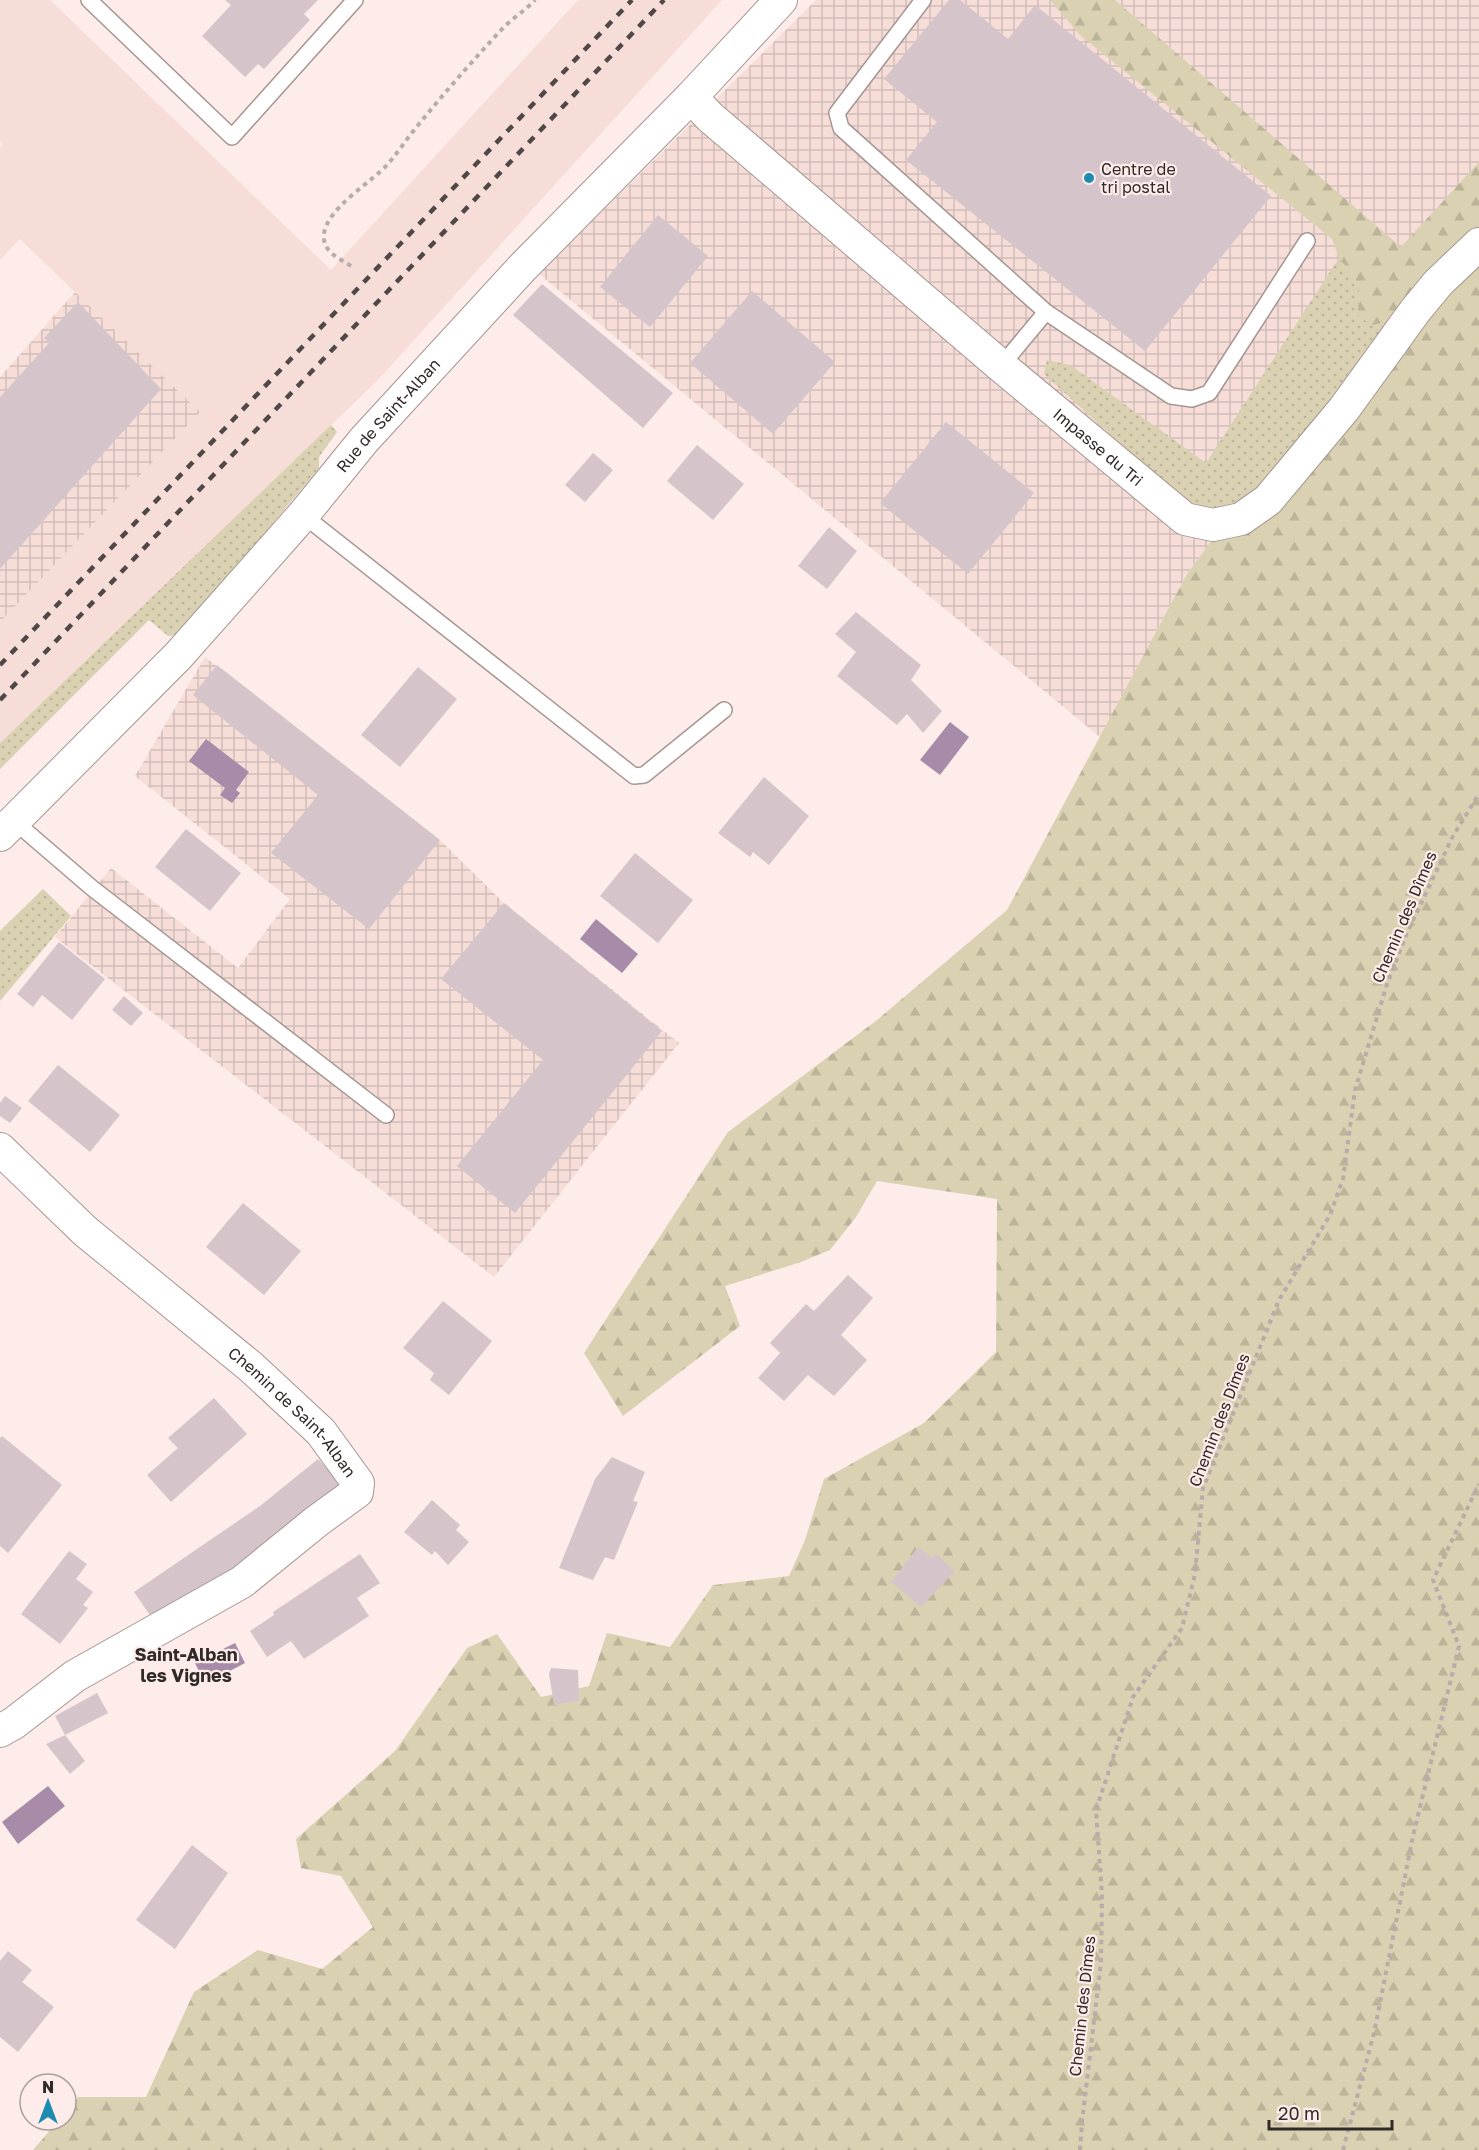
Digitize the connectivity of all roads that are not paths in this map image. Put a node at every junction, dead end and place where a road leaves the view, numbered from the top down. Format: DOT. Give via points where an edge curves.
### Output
graph roads {
  1 [pos="89,0"];
  2 [pos="355,0"];
  3 [pos="781,0"];
  4 [pos="923,0"];
  5 [pos="692,97"];
  6 [pos="1307,241"];
  7 [pos="1479,244"];
  8 [pos="1046,312"];
  9 [pos="1001,366"];
  10 [pos="303,515"];
  11 [pos="724,710"];
  12 [pos="7,828"];
  13 [pos="387,1116"];
  14 [pos="0,1149"];
  15 [pos="0,1731"];
  1 -- 2 [label="lane" via="232,136"];
  3 -- 5 [label="street, Rue de Saint-Alban"];
  4 -- 8 [label="lane" via="837,113 841,128"];
  5 -- 9 [label="street, Impasse du Tri" via="710,117"];
  5 -- 10 [label="street, Rue de Saint-Alban" via="515,276 364,440"];
  6 -- 8 [label="lane" via="1209,393 1192,399 1171,396"];
  7 -- 9 [label="street, Impasse du Tri" via="1432,290 1344,409 1268,500 1241,519 1213,525 1185,519"];
  8 -- 9 [label="lane"];
  10 -- 11 [label="lane" via="634,776 644,775"];
  10 -- 12 [label="street, Rue de Saint-Alban" via="178,656"];
  12 -- 13 [label="lane" via="92,888"];
  14 -- 15 [label="street, Chemin de Saint-Alban" via="85,1231 304,1415 358,1483 357,1492 242,1582 75,1676"];
}
